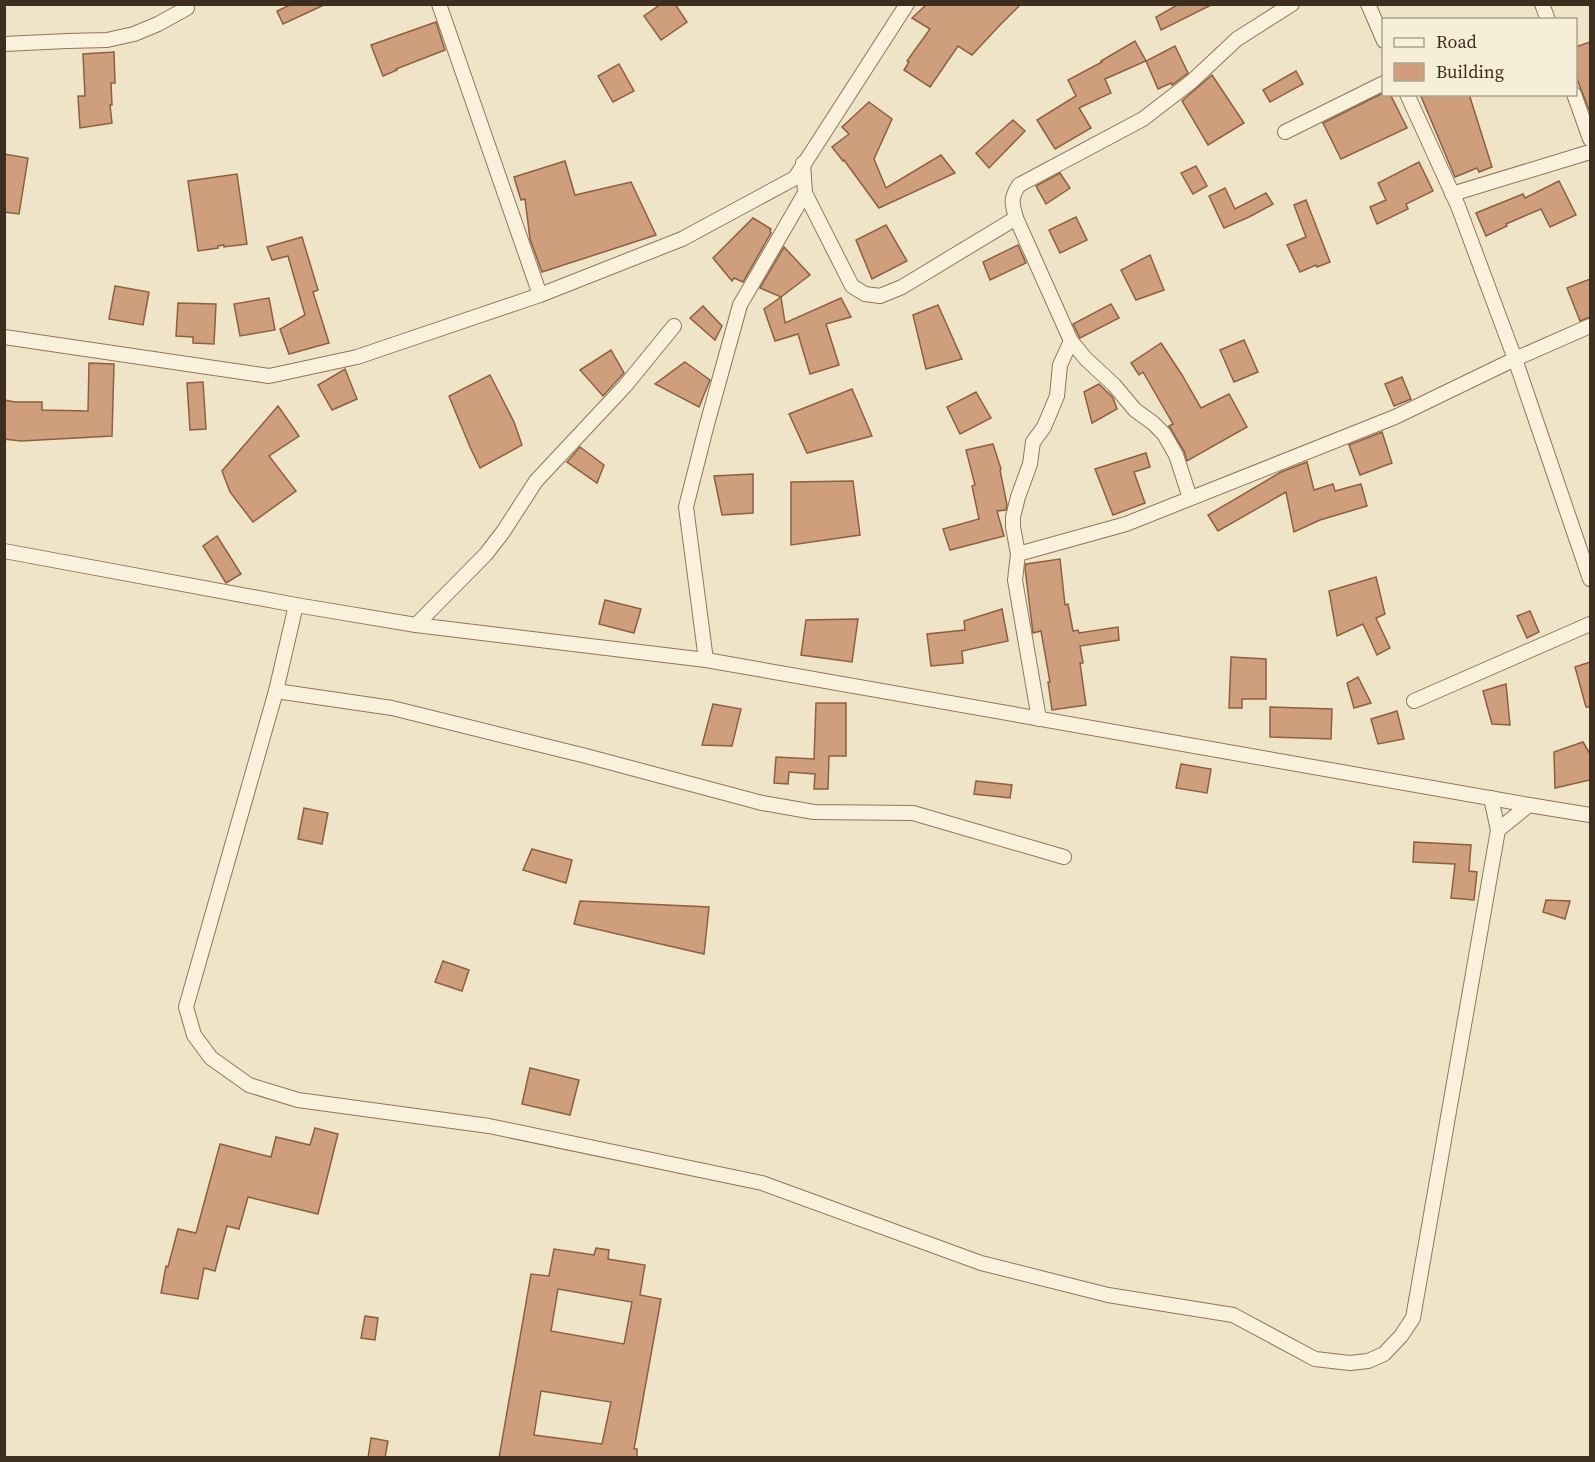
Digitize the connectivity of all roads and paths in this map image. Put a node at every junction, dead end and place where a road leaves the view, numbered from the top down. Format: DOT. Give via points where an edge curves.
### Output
graph roads {
  1 [pos="439,4"];
  2 [pos="907,4"];
  3 [pos="1292,4"];
  4 [pos="1368,4"];
  5 [pos="187,8"];
  6 [pos="1382,39"];
  7 [pos="4,44"];
  8 [pos="1382,84"];
  9 [pos="1408,96"];
  10 [pos="1575,96"];
  11 [pos="1285,132"];
  12 [pos="1590,140"];
  13 [pos="1590,152"];
  14 [pos="803,163"];
  15 [pos="805,193"];
  16 [pos="1452,194"];
  17 [pos="1016,218"];
  18 [pos="540,295"];
  19 [pos="674,326"];
  20 [pos="1590,326"];
  21 [pos="4,337"];
  22 [pos="1071,341"];
  23 [pos="1515,359"];
  24 [pos="1190,498"];
  25 [pos="4,551"];
  26 [pos="1018,554"];
  27 [pos="1590,579"];
  28 [pos="296,605"];
  29 [pos="1590,624"];
  30 [pos="416,625"];
  31 [pos="706,660"];
  32 [pos="276,691"];
  33 [pos="1414,701"];
  34 [pos="1040,719"];
  35 [pos="1491,798"];
  36 [pos="1529,805"];
  37 [pos="1590,815"];
  38 [pos="1498,830"];
  39 [pos="1064,857"];
  1 -- 18 [label="street"];
  2 -- 14 [label="street"];
  3 -- 17 [label="street" via="1237,39 1143,119 1019,185 1012,203"];
  4 -- 6 [label="street"];
  5 -- 7 [label="street" via="134,34 107,40"];
  8 -- 11 [label="street"];
  9 -- 16 [label="street"];
  10 -- 12 [label="street"];
  13 -- 16 [label="street"];
  14 -- 15 [label="street"];
  14 -- 18 [label="street" via="795,178 682,239"];
  15 -- 17 [label="street" via="852,286 865,294 880,296 902,287"];
  15 -- 31 [label="street" via="740,305 686,507"];
  16 -- 23 [label="street"];
  17 -- 22 [label="street"];
  18 -- 21 [label="street" via="357,357 269,376"];
  19 -- 30 [label="street" via="536,481 486,554"];
  20 -- 23 [label="street"];
  22 -- 24 [label="street" via="1164,434 1176,455"];
  22 -- 26 [label="street" via="1060,365 1057,396 1033,442 1018,497 1013,527"];
  23 -- 24 [label="street" via="1395,417"];
  23 -- 27 [label="street"];
  24 -- 26 [label="street" via="1126,524"];
  25 -- 28 [label="street"];
  26 -- 34 [label="street" via="1015,580"];
  28 -- 30 [label="street"];
  28 -- 32 [label="street"];
  29 -- 33 [label="street"];
  30 -- 31 [label="street"];
  31 -- 34 [label="street"];
  32 -- 38 [label="street" via="186,1007 194,1035 211,1058 249,1085 298,1100 489,1126 762,1183 981,1263 1108,1295 1233,1315 1315,1359 1350,1363 1384,1354 1413,1318"];
  32 -- 39 [label="street" via="392,708 814,812 913,813"];
  34 -- 35 [label="street"];
  35 -- 36 [label="street"];
  35 -- 38 [label="street"];
  36 -- 37 [label="street"];
  36 -- 38 [label="street"];
}
